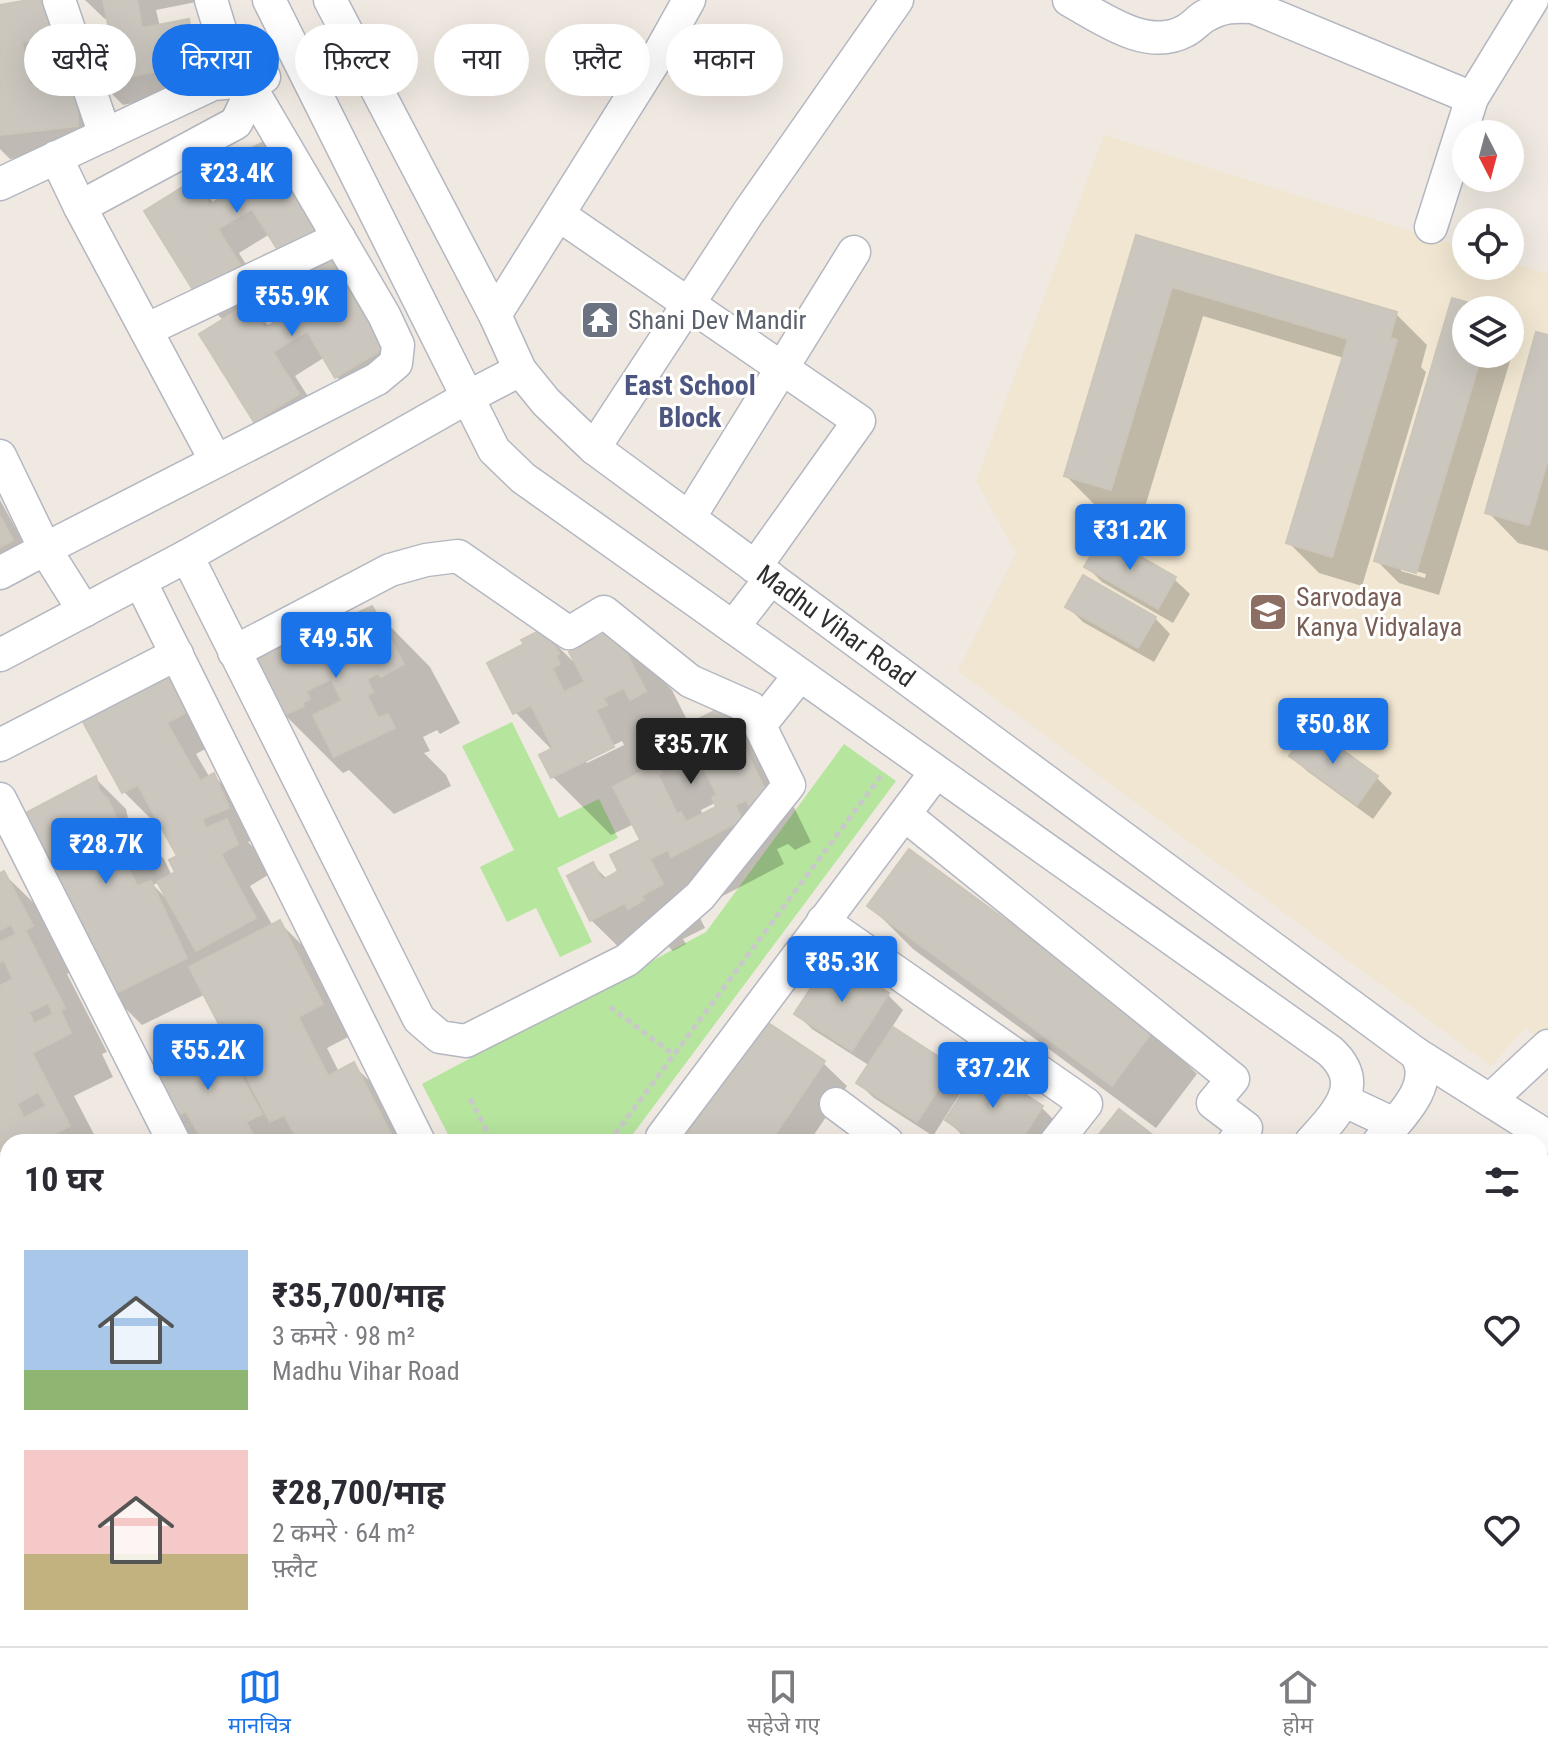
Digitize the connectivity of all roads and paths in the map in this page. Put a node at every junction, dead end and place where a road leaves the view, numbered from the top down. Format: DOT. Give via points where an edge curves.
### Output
graph roads {
  1 [pos="59,0"];
  2 [pos="211,0"];
  3 [pos="269,0"];
  4 [pos="330,0"];
  5 [pos="689,0"];
  6 [pos="897,0"];
  7 [pos="1069,0"];
  8 [pos="1532,0"];
  9 [pos="1114,10"];
  10 [pos="222,24"];
  11 [pos="295,52"];
  12 [pos="188,96"];
  13 [pos="245,96"];
  14 [pos="256,96"];
  15 [pos="317,96"];
  16 [pos="1472,98"];
  17 [pos="105,135"];
  18 [pos="56,157"];
  19 [pos="0,184"];
  20 [pos="80,207"];
  21 [pos="559,215"];
  22 [pos="1431,227"];
  23 [pos="339,238"];
  24 [pos="854,252"];
  25 [pos="688,303"];
  26 [pos="495,315"];
  27 [pos="146,330"];
  28 [pos="782,368"];
  29 [pos="520,370"];
  30 [pos="468,397"];
  31 [pos="594,448"];
  32 [pos="0,456"];
  33 [pos="216,461"];
  34 [pos="689,518"];
  35 [pos="45,549"];
  36 [pos="187,556"];
  37 [pos="763,572"];
  38 [pos="0,573"];
  39 [pos="140,581"];
  40 [pos="84,611"];
  41 [pos="733,627"];
  42 [pos="234,652"];
  43 [pos="177,654"];
  44 [pos="0,655"];
  45 [pos="800,675"];
  46 [pos="760,725"];
  47 [pos="0,745"];
  48 [pos="902,747"];
  49 [pos="936,772"];
  50 [pos="0,799"];
  51 [pos="905,815"];
  52 [pos="823,921"];
  53 [pos="610,1007"];
  54 [pos="1548,1046"];
  55 [pos="1415,1053"];
  56 [pos="674,1055"];
  57 [pos="470,1099"];
  58 [pos="1490,1100"];
  59 [pos="1345,1101"];
  60 [pos="836,1104"];
  61 [pos="1386,1133"];
  62 [pos="170,1134"];
  63 [pos="415,1134"];
  64 [pos="489,1134"];
  65 [pos="615,1134"];
  66 [pos="669,1134"];
  67 [pos="876,1134"];
  68 [pos="1062,1134"];
  69 [pos="1241,1134"];
  70 [pos="1318,1134"];
  71 [pos="1543,1134"];
  1 -- 17 [label="street"];
  2 -- 10 [label="street"];
  3 -- 11 [label="street"];
  4 -- 26 [label="street, Madhu Vihar Road"];
  5 -- 21 [label="street"];
  6 -- 25 [label="street"];
  7 -- 9 [label="street"];
  8 -- 16 [label="street"];
  9 -- 16 [label="street" via="1140,36 1164,38 1228,6 1253,7"];
  12 -- 17 [label="street"];
  13 -- 20 [label="street" via="236,123"];
  14 -- 23 [label="street"];
  15 -- 30 [label="street"];
  16 -- 22 [label="street"];
  17 -- 18 [label="street"];
  18 -- 19 [label="street"];
  18 -- 20 [label="street"];
  20 -- 27 [label="street"];
  21 -- 25 [label="street"];
  21 -- 26 [label="street"];
  23 -- 27 [label="street"];
  23 -- 33 [label="street" via="398,345 396,363 377,379"];
  24 -- 28 [label="street"];
  25 -- 28 [label="street"];
  25 -- 31 [label="street"];
  26 -- 29 [label="street, Madhu Vihar Road"];
  27 -- 33 [label="street"];
  28 -- 34 [label="street"];
  28 -- 37 [label="street" via="859,421"];
  29 -- 30 [label="street"];
  29 -- 31 [label="street, Madhu Vihar Road"];
  30 -- 36 [label="street"];
  30 -- 41 [label="street" via="494,450 523,478"];
  31 -- 34 [label="street, Madhu Vihar Road"];
  32 -- 35 [label="street"];
  33 -- 35 [label="street"];
  34 -- 37 [label="street, Madhu Vihar Road"];
  35 -- 38 [label="street"];
  35 -- 40 [label="street"];
  36 -- 39 [label="street"];
  36 -- 42 [label="street"];
  37 -- 41 [label="street"];
  37 -- 55 [label="street, Madhu Vihar Road"];
  39 -- 40 [label="street"];
  39 -- 43 [label="street"];
  40 -- 44 [label="street"];
  41 -- 45 [label="street"];
  42 -- 46 [label="street" via="390,570 458,556 569,633 604,612 690,681 751,708"];
  42 -- 46 [label="street" via="419,1019 440,1037 466,1041 627,960 700,896 789,785"];
  43 -- 47 [label="street"];
  43 -- 63 [label="street"];
  45 -- 46 [label="street"];
  45 -- 48 [label="street"];
  48 -- 49 [label="street"];
  48 -- 56 [label="path"];
  49 -- 51 [label="street"];
  49 -- 59 [label="street" via="1330,1051 1345,1073"];
  50 -- 62 [label="street"];
  51 -- 52 [label="street"];
  51 -- 69 [label="street" via="1233,1079 1213,1103 1246,1128"];
  52 -- 66 [label="street"];
  52 -- 68 [label="street" via="1086,1104"];
  53 -- 56 [label="path"];
  54 -- 58 [label="street"];
  55 -- 58 [label="street, Madhu Vihar Road"];
  55 -- 61 [label="street" via="1421,1082"];
  56 -- 65 [label="path"];
  57 -- 64 [label="path"];
  58 -- 71 [label="street, Madhu Vihar Road"];
  59 -- 61 [label="street"];
  59 -- 70 [label="street"];
  60 -- 67 [label="street"];
}
